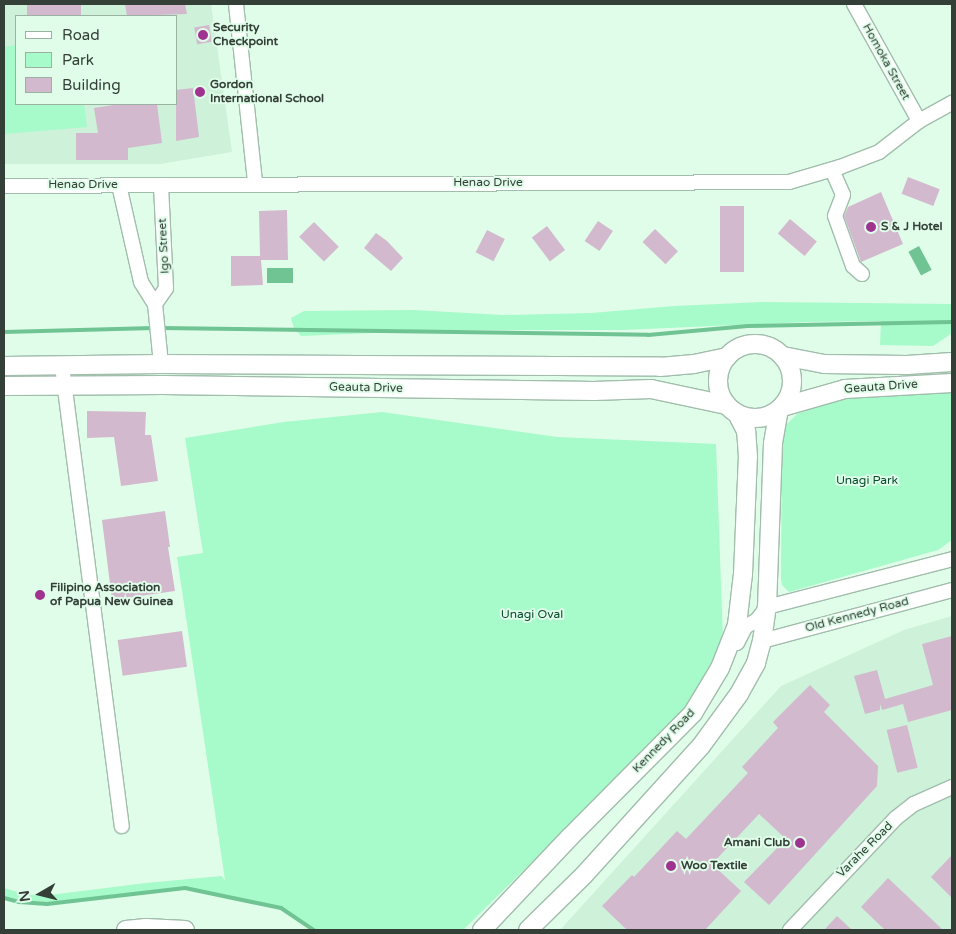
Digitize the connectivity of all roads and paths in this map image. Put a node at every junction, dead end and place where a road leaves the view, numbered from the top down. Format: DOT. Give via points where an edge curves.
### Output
graph roads {
  1 [pos="236,4"];
  2 [pos="854,4"];
  3 [pos="952,103"];
  4 [pos="919,121"];
  5 [pos="832,170"];
  6 [pos="255,183"];
  7 [pos="119,185"];
  8 [pos="161,185"];
  9 [pos="4,186"];
  10 [pos="862,274"];
  11 [pos="156,304"];
  12 [pos="952,355"];
  13 [pos="783,356"];
  14 [pos="160,357"];
  15 [pos="727,357"];
  16 [pos="952,362"];
  17 [pos="907,365"];
  18 [pos="4,366"];
  19 [pos="62,366"];
  20 [pos="952,383"];
  21 [pos="4,386"];
  22 [pos="66,387"];
  23 [pos="781,409"];
  24 [pos="732,410"];
  25 [pos="952,559"];
  26 [pos="952,590"];
  27 [pos="767,607"];
  28 [pos="762,641"];
  29 [pos="720,668"];
  30 [pos="952,787"];
  31 [pos="122,826"];
  32 [pos="126,930"];
  33 [pos="185,930"];
  34 [pos="482,930"];
  35 [pos="528,930"];
  36 [pos="790,930"];
  1 -- 6 [label="street"];
  2 -- 4 [label="street, Homoka Street"];
  3 -- 4 [label="street, Henao Drive"];
  4 -- 5 [label="street, Henao Drive" via="879,152"];
  5 -- 6 [label="street, Henao Drive" via="789,182 752,183"];
  5 -- 10 [label="street" via="844,195 835,216 853,266"];
  6 -- 8 [label="street, Henao Drive"];
  7 -- 8 [label="street, Henao Drive"];
  7 -- 9 [label="street, Henao Drive"];
  7 -- 11 [label="street" via="141,282"];
  8 -- 11 [label="street, Igo Street" via="166,288"];
  11 -- 14 [label="street, Igo Street"];
  12 -- 17 [label="street" via="918,357"];
  13 -- 15 [label="main road, Geauta Drive" via="773,348 748,344"];
  13 -- 17 [label="main road, Geauta Drive" via="824,364"];
  13 -- 23 [label="main road" via="793,382 790,395"];
  14 -- 15 [label="main road, Geauta Drive" via="660,367"];
  14 -- 19 [label="main road, Geauta Drive"];
  15 -- 24 [label="main road" via="718,380 721,396"];
  16 -- 17 [label="main road, Geauta Drive"];
  18 -- 19 [label="main road, Geauta Drive"];
  19 -- 22 [label="street"];
  20 -- 23 [label="main road, Geauta Drive" via="845,389"];
  21 -- 22 [label="main road, Geauta Drive"];
  22 -- 24 [label="main road, Geauta Drive" via="651,389"];
  22 -- 31 [label="street" via="101,617"];
  23 -- 24 [label="main road, Geauta Drive" via="760,418"];
  23 -- 27 [label="main road" via="773,443"];
  24 -- 29 [label="main road, Kennedy Road" via="746,431 748,457 743,574 737,625"];
  25 -- 27 [label="street"];
  26 -- 28 [label="street, Old Kennedy Road"];
  27 -- 28 [label="main road"];
  27 -- 29 [label="street" via="745,628 728,663"];
  28 -- 35 [label="main road" via="748,679 701,746 584,875"];
  29 -- 34 [label="main road, Kennedy Road" via="693,713"];
  30 -- 36 [label="street, Varahe Road" via="914,804 896,818"];
  32 -- 33 [label="main road"];
}
